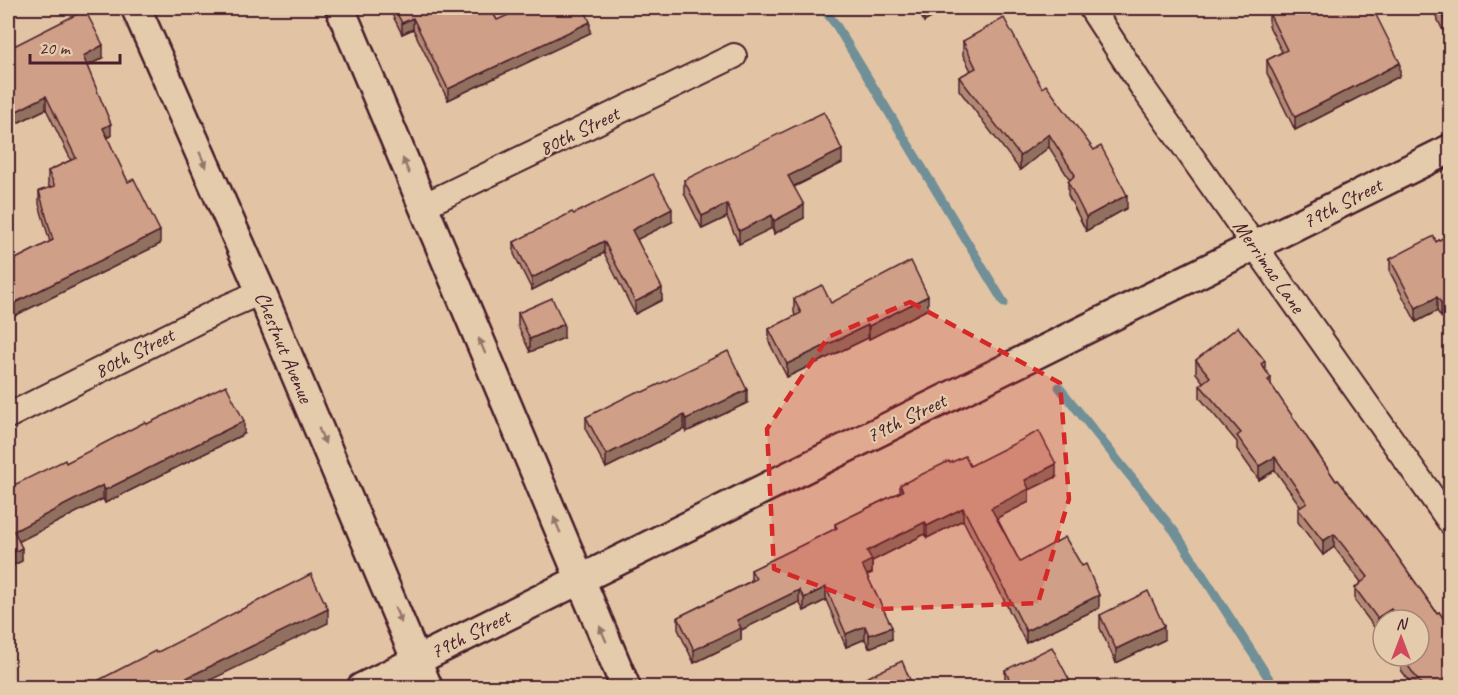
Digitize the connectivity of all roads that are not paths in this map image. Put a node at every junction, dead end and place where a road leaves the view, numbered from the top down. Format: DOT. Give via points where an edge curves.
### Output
graph roads {
  1 [pos="136,8"];
  2 [pos="340,8"];
  3 [pos="1091,8"];
  4 [pos="734,56"];
  5 [pos="1450,149"];
  6 [pos="423,206"];
  7 [pos="1256,246"];
  8 [pos="261,292"];
  9 [pos="8,416"];
  10 [pos="1450,522"];
  11 [pos="580,579"];
  12 [pos="417,660"];
  13 [pos="361,687"];
  14 [pos="428,687"];
  15 [pos="626,687"];
  1 -- 8 [label="street, Chestnut Avenue, one-way"];
  6 -- 2 [label="street, one-way"];
  3 -- 7 [label="street, Merrimac Lane"];
  4 -- 6 [label="street, 80th Street"];
  5 -- 7 [label="street, 79th Street"];
  11 -- 6 [label="street, one-way"];
  7 -- 10 [label="street, Merrimac Lane"];
  7 -- 11 [label="street, 79th Street"];
  8 -- 9 [label="street, 80th Street"];
  8 -- 12 [label="street, Chestnut Avenue, one-way"];
  11 -- 12 [label="street, 79th Street"];
  15 -- 11 [label="street, one-way"];
  12 -- 13 [label="street, 79th Street"];
  12 -- 14 [label="street, Chestnut Avenue"];
}
